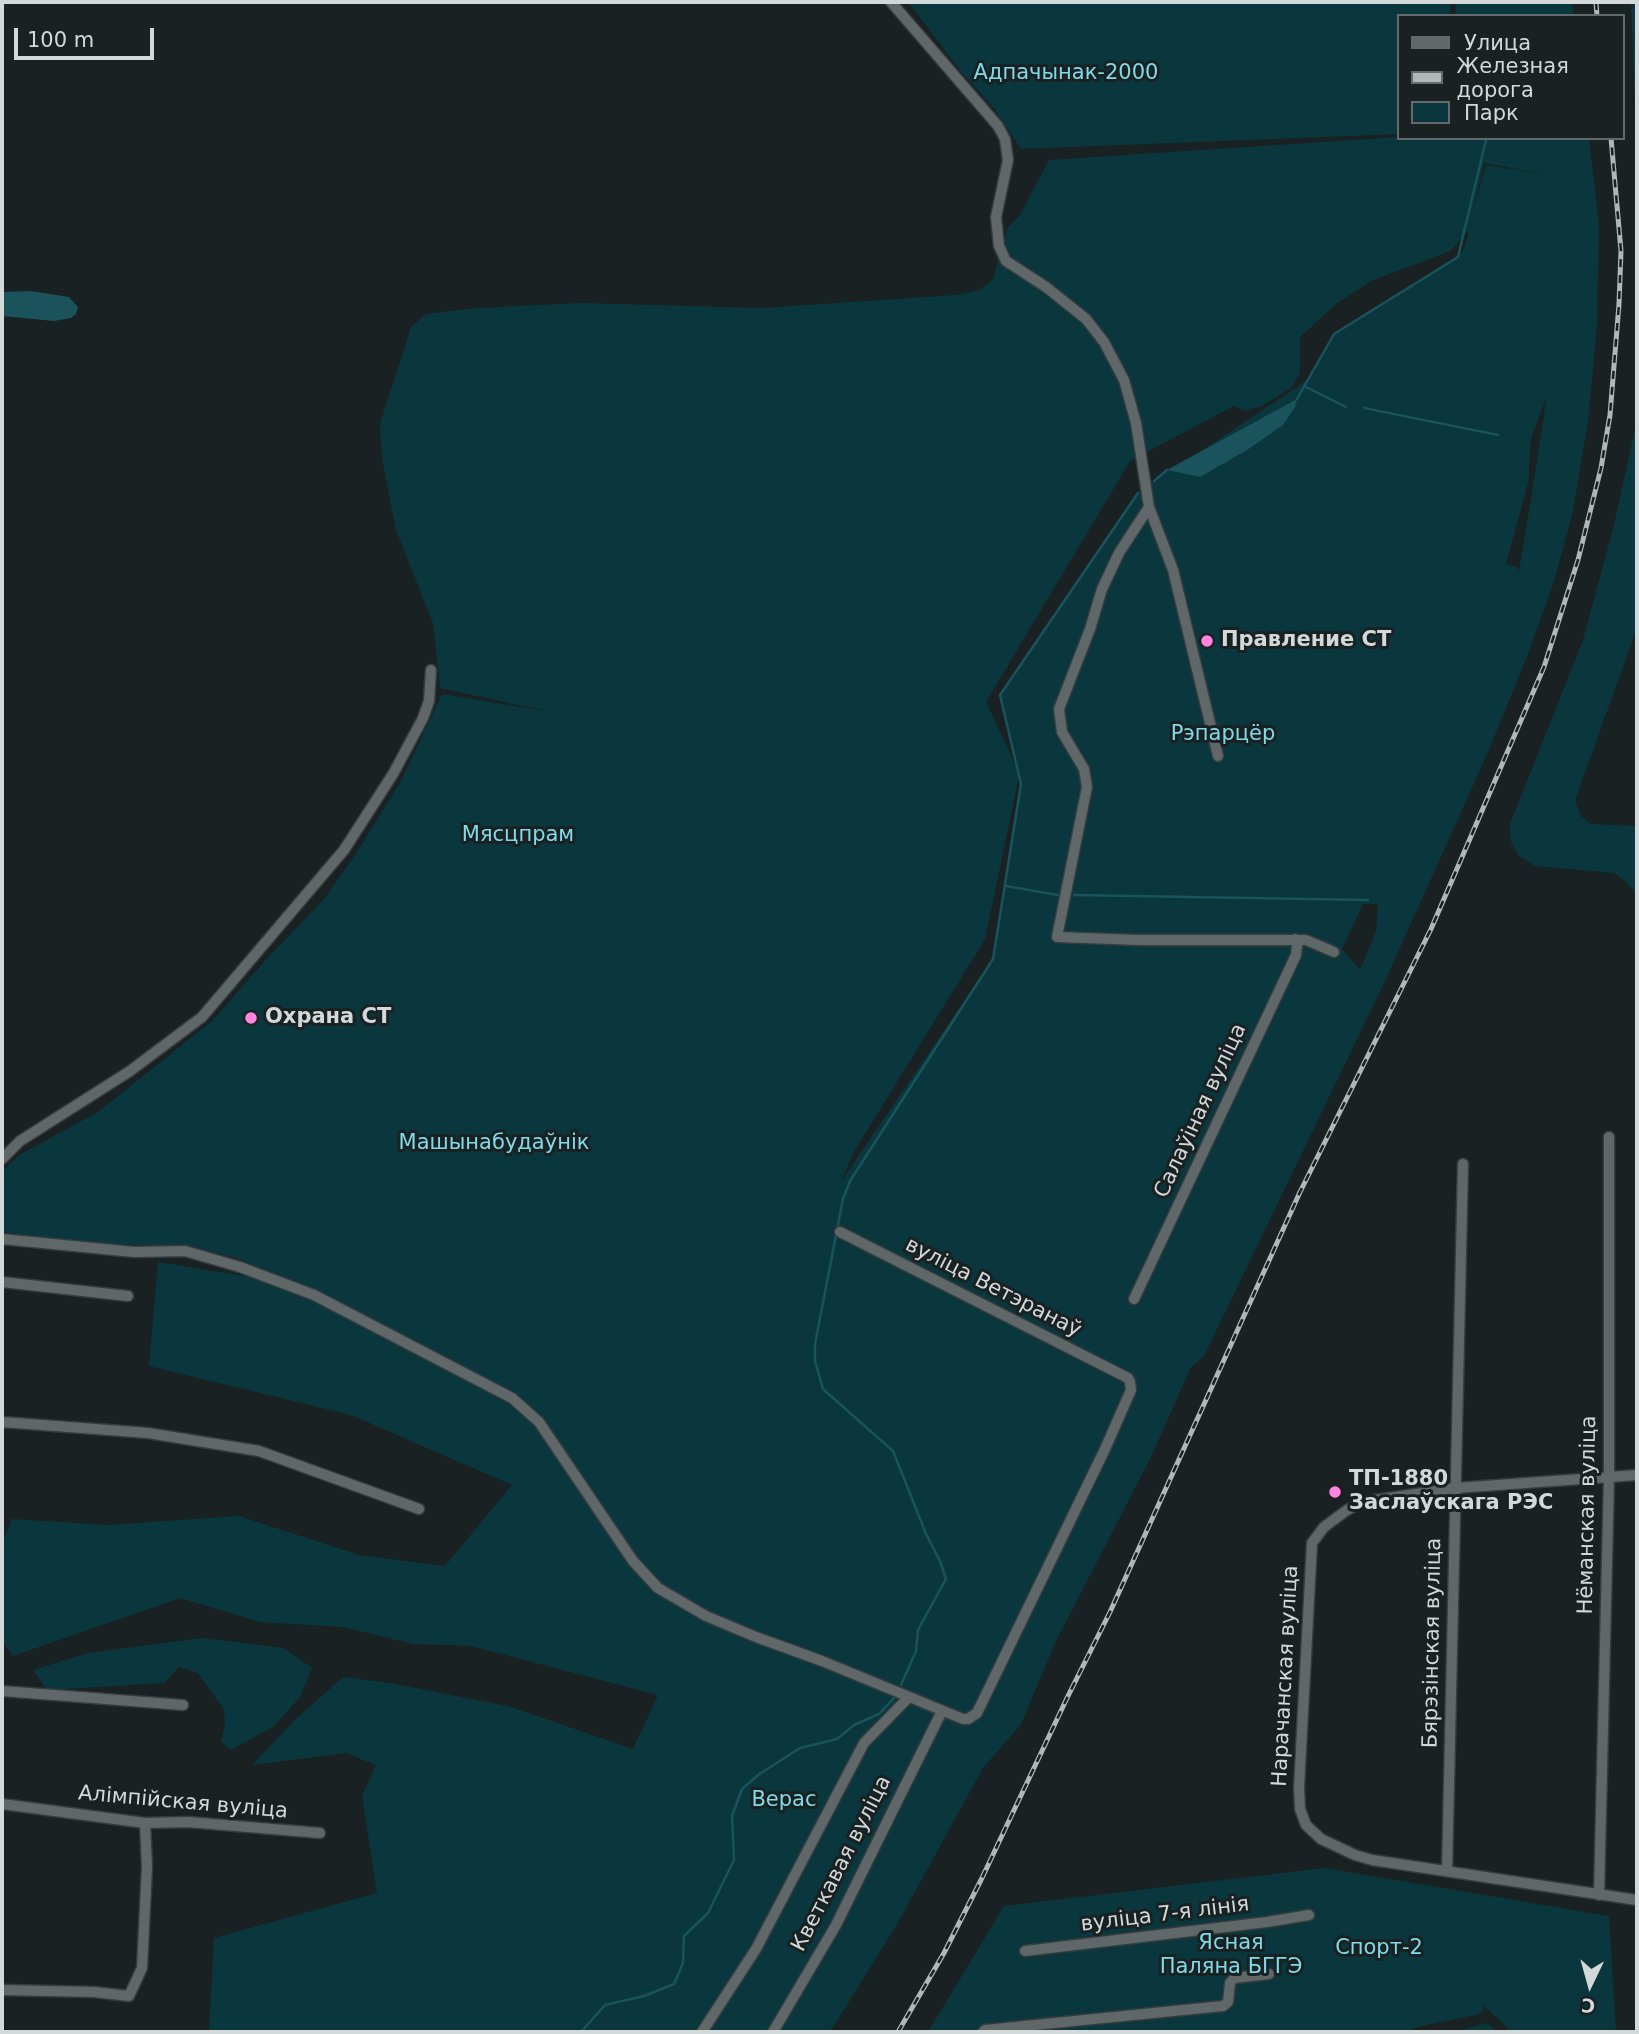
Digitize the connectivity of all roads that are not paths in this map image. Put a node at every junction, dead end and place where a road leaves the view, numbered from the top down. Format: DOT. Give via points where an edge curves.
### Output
graph roads {
  1 [pos="891,2"];
  2 [pos="1149,507"];
  3 [pos="431,670"];
  4 [pos="1218,756"];
  5 [pos="1295,939"];
  6 [pos="1334,952"];
  7 [pos="1609,1137"];
  8 [pos="2,1159"];
  9 [pos="1463,1164"];
  10 [pos="840,1232"];
  11 [pos="2,1239"];
  12 [pos="2,1282"];
  13 [pos="128,1296"];
  14 [pos="1134,1299"];
  15 [pos="2,1422"];
  16 [pos="1637,1475"];
  17 [pos="1609,1477"];
  18 [pos="1456,1488"];
  19 [pos="419,1510"];
  20 [pos="2,1691"];
  21 [pos="909,1697"];
  22 [pos="183,1704"];
  23 [pos="942,1711"];
  24 [pos="2,1804"];
  25 [pos="145,1823"];
  26 [pos="320,1833"];
  27 [pos="1447,1871"];
  28 [pos="1599,1895"];
  29 [pos="1637,1900"];
  30 [pos="1309,1915"];
  31 [pos="1026,1951"];
  32 [pos="1269,1974"];
  33 [pos="2,1990"];
  34 [pos="984,2031"];
  35 [pos="702,2032"];
  36 [pos="773,2032"];
  1 -- 2 [label="street" via="999,126 1008,160 996,217 999,246 1006,261 1086,319 1104,342 1124,380 1136,423"];
  2 -- 4 [label="street" via="1173,570"];
  2 -- 5 [label="street" via="1119,552 1102,589 1059,709 1062,732 1084,769 1087,787 1057,937"];
  3 -- 8 [label="street" via="423,718 344,850 202,1017 131,1071 20,1141"];
  5 -- 6 [label="street" via="1313,941"];
  5 -- 14 [label="street, Салаўіная вуліца" via="1296,955"];
  7 -- 17 [label="street, Нёманская вуліца"];
  9 -- 18 [label="street, Бярэзінская вуліца"];
  10 -- 23 [label="street, вуліца Ветэранаў" via="1128,1378 1131,1390 977,1713 962,1719"];
  11 -- 21 [label="street" via="134,1252 185,1251 314,1294 512,1398 539,1422 633,1561 658,1588 706,1616"];
  12 -- 13 [label="street"];
  15 -- 19 [label="street" via="148,1433 260,1451"];
  16 -- 17 [label="street"];
  17 -- 18 [label="street"];
  17 -- 28 [label="street, Нёманская вуліца"];
  18 -- 27 [label="street, Бярэзінская вуліца"];
  18 -- 27 [label="street, Нарачанская вуліца" via="1362,1502 1324,1527 1312,1543 1299,1787 1306,1825 1332,1846 1372,1860"];
  20 -- 22 [label="street"];
  21 -- 23 [label="street"];
  21 -- 35 [label="street" via="864,1743 756,1949"];
  23 -- 36 [label="street, Кветкавая вуліца" via="836,1925"];
  24 -- 25 [label="street, Алімпійская вуліца"];
  25 -- 26 [label="street, Алімпійская вуліца"];
  25 -- 33 [label="street" via="142,1968 129,1996"];
  27 -- 28 [label="street, Нарачанская вуліца"];
  28 -- 29 [label="street, Нарачанская вуліца"];
  30 -- 31 [label="street, вуліца 7-я лінія"];
  32 -- 34 [label="street" via="1234,1978 1223,2006"];
}
